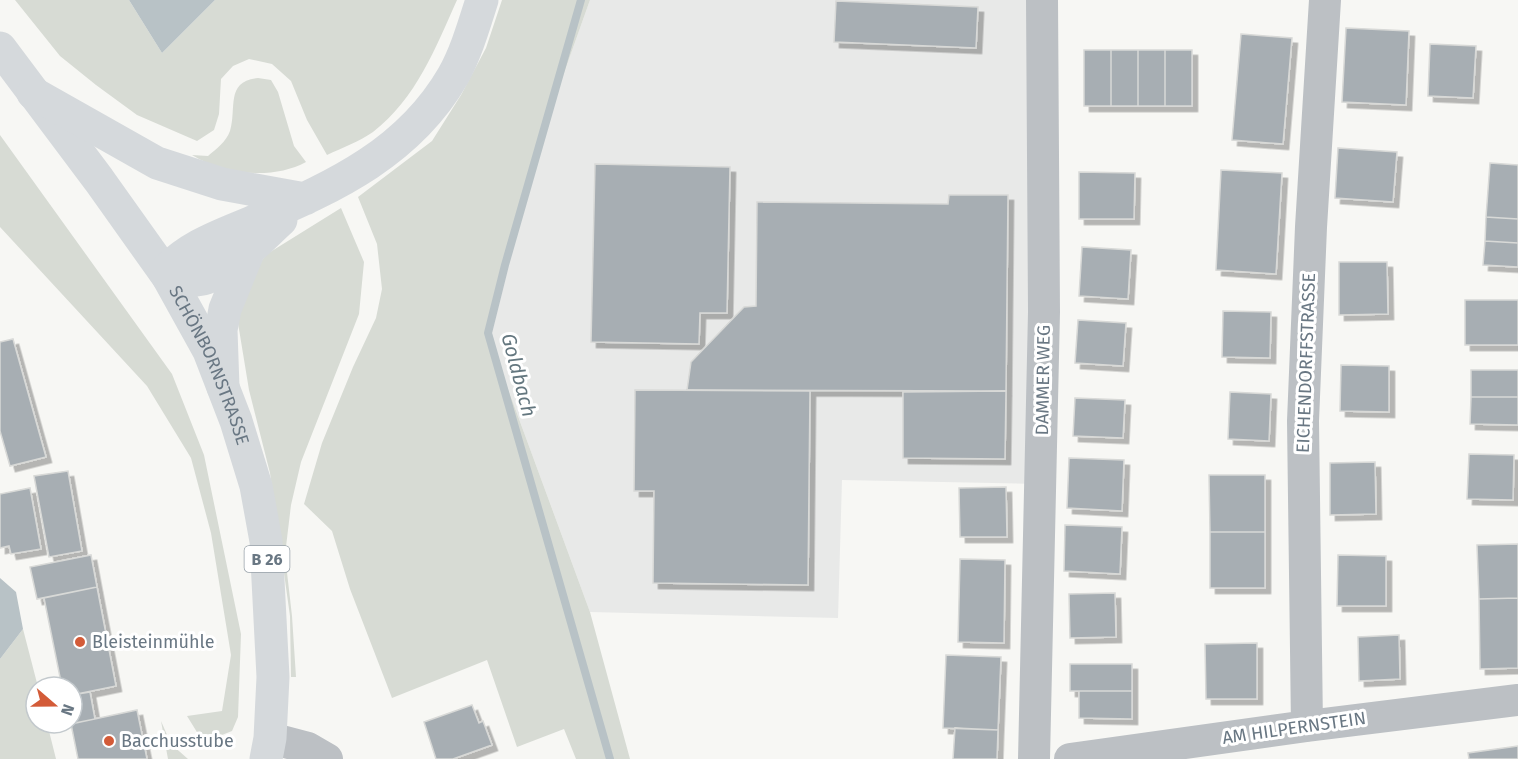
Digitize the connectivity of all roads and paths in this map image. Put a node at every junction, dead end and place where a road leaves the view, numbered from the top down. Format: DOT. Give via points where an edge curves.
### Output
graph roads {
  1 [pos="482,0"];
  2 [pos="1042,0"];
  3 [pos="1325,0"];
  4 [pos="0,48"];
  5 [pos="33,93"];
  6 [pos="305,199"];
  7 [pos="249,248"];
  8 [pos="167,274"];
  9 [pos="223,387"];
  10 [pos="1518,700"];
  11 [pos="1307,726"];
  12 [pos="268,748"];
  13 [pos="327,759"];
  14 [pos="1034,759"];
  15 [pos="1070,759"];
  1 -- 6 [label="main road" via="453,76 426,116 390,150"];
  2 -- 14 [label="street, DAMMER WEG" via="1044,312"];
  3 -- 11 [label="street, EICHENDORFFSTRASSE" via="1303,421"];
  4 -- 5 [label="main road, SCHÖNBORNSTRASSE / B 26"];
  5 -- 6 [label="main road" via="157,163 222,184"];
  5 -- 8 [label="main road, SCHÖNBORNSTRASSE / B 26"];
  6 -- 7 [label="main road"];
  6 -- 8 [label="main road" via="199,245 178,258"];
  7 -- 8 [label="main road" via="205,279 186,280"];
  7 -- 9 [label="main road" via="225,309 221,330"];
  8 -- 9 [label="main road, SCHÖNBORNSTRASSE / B 26"];
  9 -- 12 [label="main road, SCHÖNBORNSTRASSE / B 26" via="256,486 266,541 273,677"];
  10 -- 11 [label="street, AM HILPERNSTEIN"];
  11 -- 15 [label="street, AM HILPERNSTEIN"];
  12 -- 13 [label="street" via="308,748"];
}
